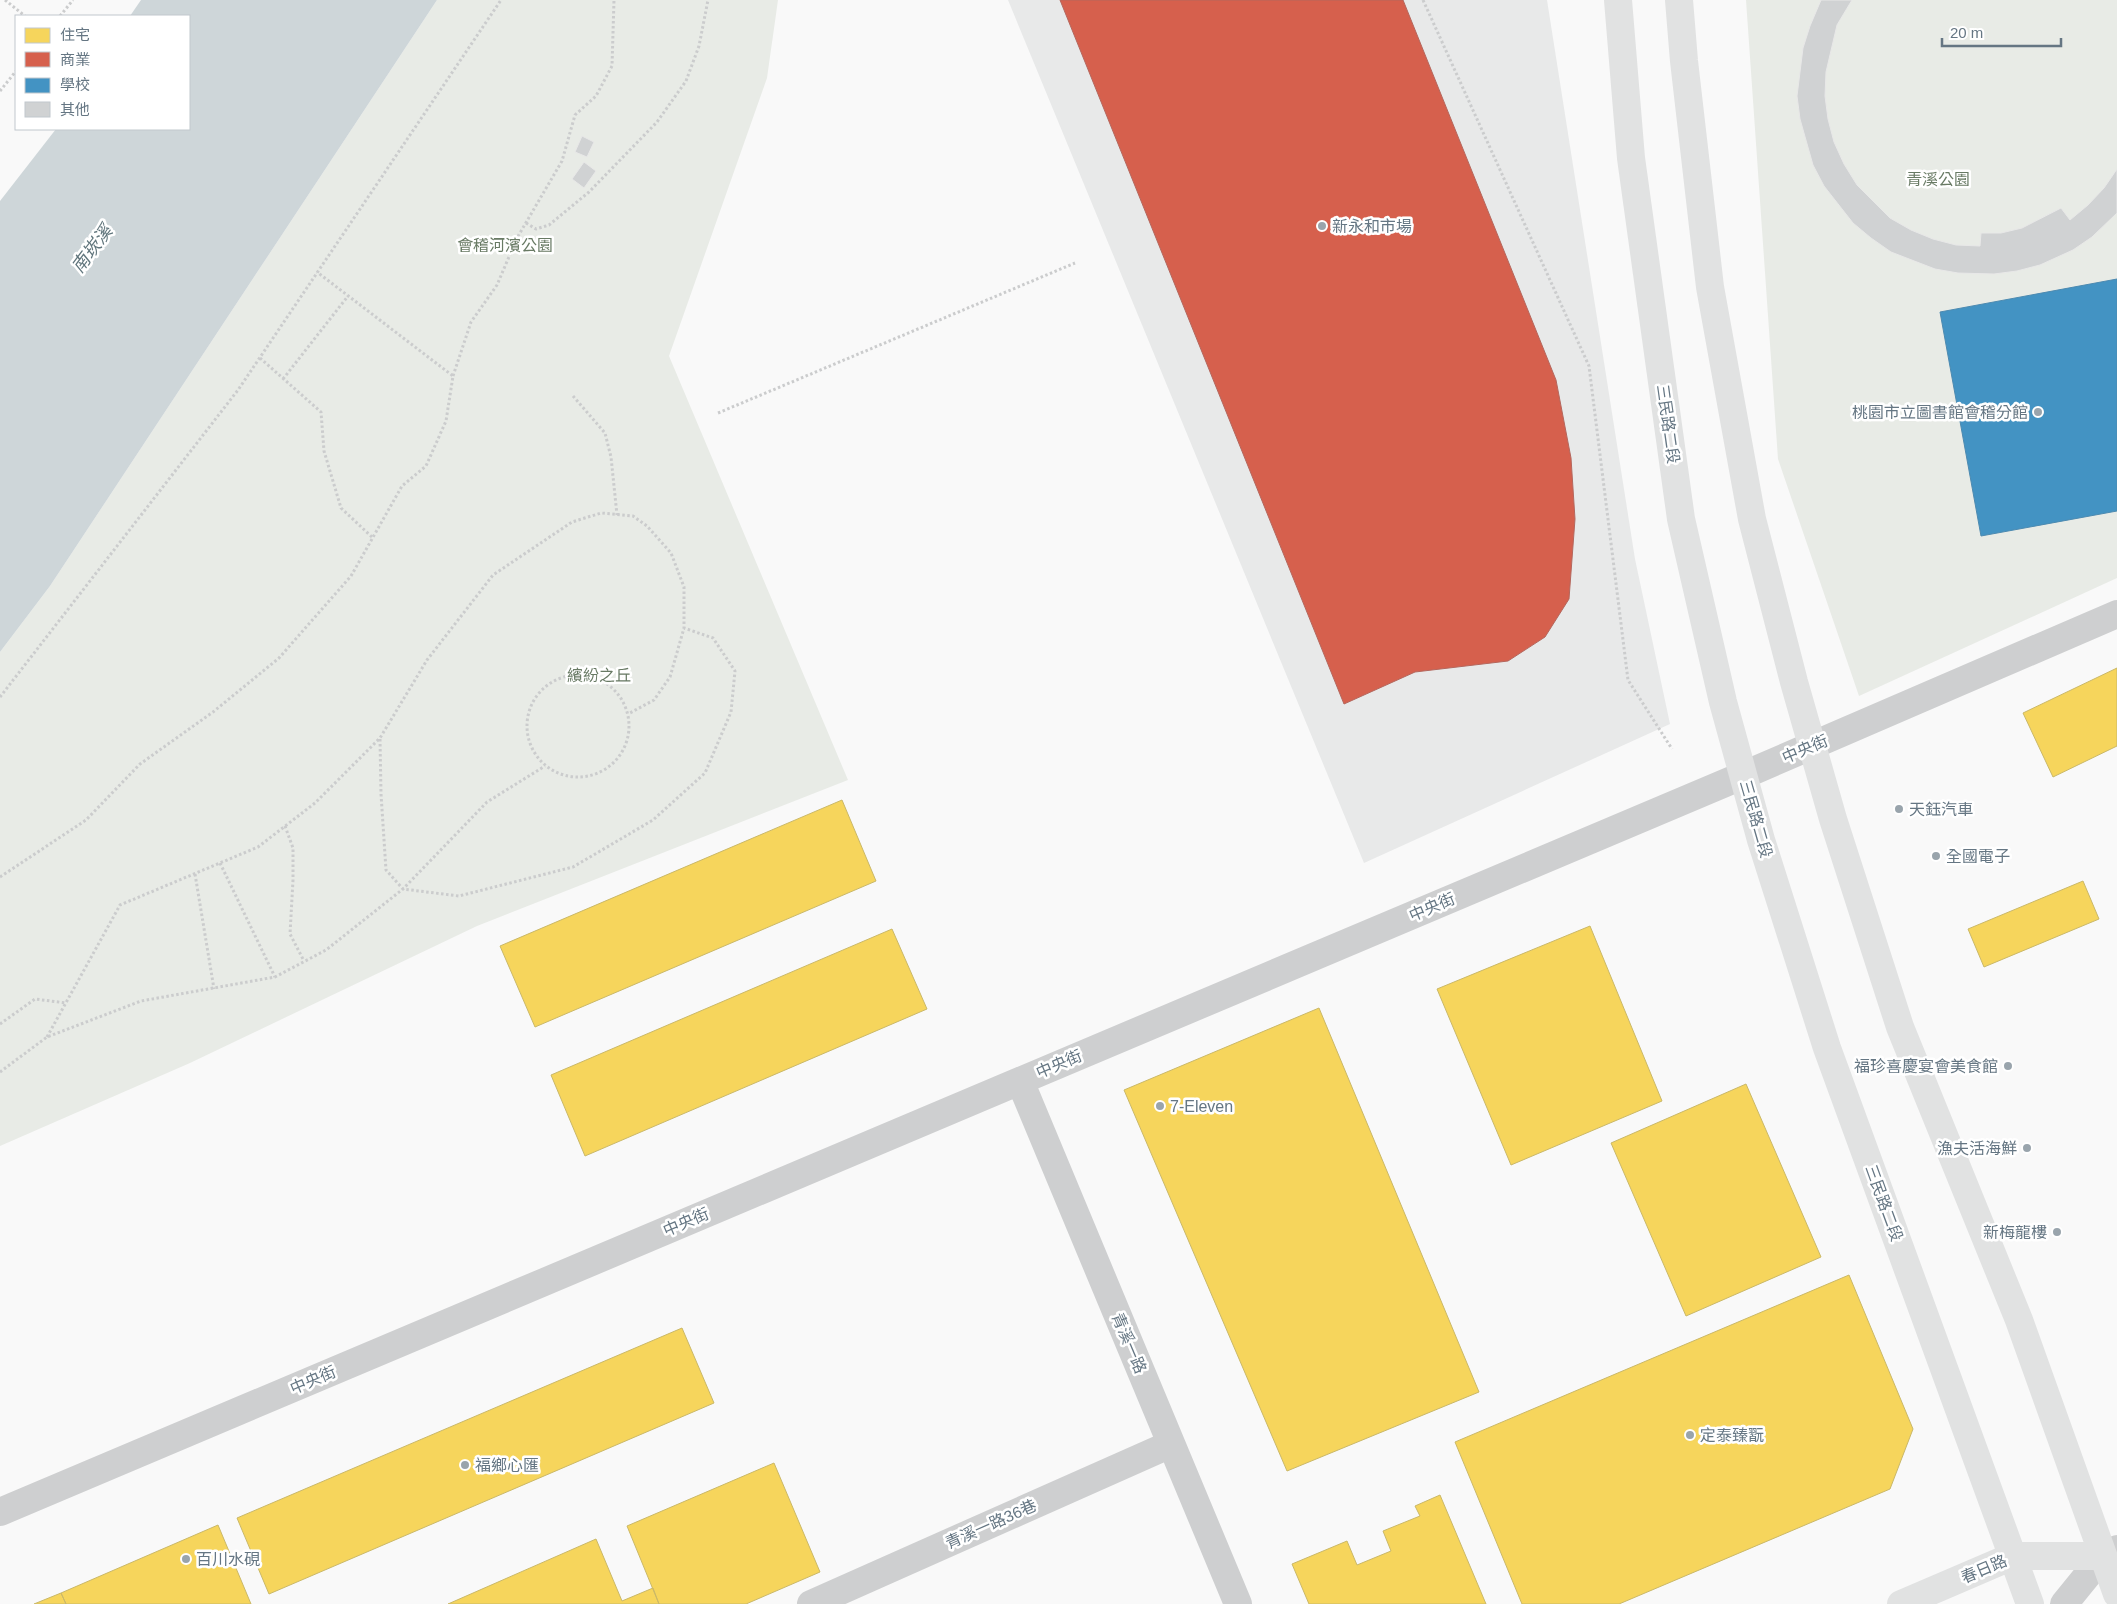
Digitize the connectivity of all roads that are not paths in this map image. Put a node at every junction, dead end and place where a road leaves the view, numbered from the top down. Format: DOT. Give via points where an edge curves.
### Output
graph roads {
  1 [pos="1618,0"];
  2 [pos="1679,0"];
  3 [pos="2117,614"];
  4 [pos="1813,746"];
  5 [pos="1744,776"];
  6 [pos="1020,1081"];
  7 [pos="1171,1444"];
  8 [pos="0,1512"];
  9 [pos="2110,1553"];
  10 [pos="2013,1556"];
  11 [pos="2117,1594"];
  12 [pos="811,1604"];
  13 [pos="1238,1604"];
  14 [pos="1901,1604"];
  15 [pos="2030,1604"];
  16 [pos="2064,1604"];
  1 -- 5 [label="main road, 三民路二段" via="1630,158 1681,519 1723,702"];
  2 -- 4 [label="main road" via="1710,287 1752,519"];
  3 -- 4 [label="street, 中央街"];
  4 -- 5 [label="street, 中央街"];
  4 -- 9 [label="main road" via="1900,1027"];
  5 -- 6 [label="street, 中央街"];
  5 -- 10 [label="main road, 三民路二段" via="1827,1048"];
  6 -- 7 [label="street, 青溪一路"];
  6 -- 8 [label="street, 中央街"];
  7 -- 12 [label="street, 青溪一路36巷"];
  7 -- 13 [label="street, 青溪一路"];
  9 -- 10 [label="main road, 春日路"];
  9 -- 11 [label="main road"];
  9 -- 16 [label="street"];
  10 -- 14 [label="main road, 春日路"];
  10 -- 15 [label="main road, 三民路二段"];
}
